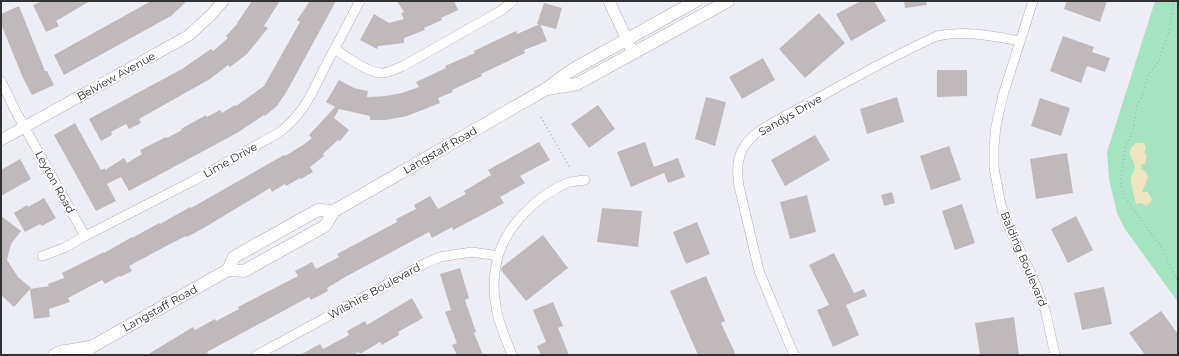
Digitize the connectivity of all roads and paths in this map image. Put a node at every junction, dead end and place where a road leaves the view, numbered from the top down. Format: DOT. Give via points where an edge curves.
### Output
graph roads {
  1 [pos="223,1"];
  2 [pos="360,1"];
  3 [pos="513,1"];
  4 [pos="609,1"];
  5 [pos="696,1"];
  6 [pos="728,1"];
  7 [pos="1033,1"];
  8 [pos="1174,1"];
  9 [pos="626,39"];
  10 [pos="1020,41"];
  11 [pos="335,49"];
  12 [pos="633,53"];
  13 [pos="1,81"];
  14 [pos="546,89"];
  15 [pos="542,117"];
  16 [pos="24,127"];
  17 [pos="1,140"];
  18 [pos="570,168"];
  19 [pos="585,180"];
  20 [pos="334,211"];
  21 [pos="85,236"];
  22 [pos="42,256"];
  23 [pos="498,256"];
  24 [pos="228,270"];
  25 [pos="1178,282"];
  26 [pos="93,346"];
  27 [pos="54,355"];
  28 [pos="81,355"];
  29 [pos="258,355"];
  30 [pos="512,355"];
  31 [pos="794,355"];
  32 [pos="1055,355"];
  1 -- 16 [label="street, Belview Avenue" via="212,15 188,36"];
  2 -- 11 [label="street, Lime Drive"];
  3 -- 11 [label="street" via="502,10 392,71 382,73 371,70"];
  4 -- 9 [label="street"];
  5 -- 9 [label="main road, Langstaff Road"];
  6 -- 12 [label="main road, Langstaff Road"];
  7 -- 10 [label="street, Balding Boulevard"];
  8 -- 25 [label="path" via="1169,32 1159,61 1148,75 1137,105 1133,130 1125,148 1121,186 1125,198 1160,245"];
  9 -- 12 [label="street"];
  9 -- 14 [label="main road, Langstaff Road" via="570,71"];
  10 -- 31 [label="street, Sandys Drive" via="970,33 937,36 773,123 751,137 743,148 738,159 737,172 759,271"];
  10 -- 32 [label="street, Balding Boulevard" via="996,126 994,168 1001,205 1046,313"];
  11 -- 21 [label="street, Lime Drive" via="307,103 280,132 193,181"];
  12 -- 14 [label="main road, Langstaff Road" via="577,84"];
  13 -- 16 [label="street, Leyton Road"];
  14 -- 20 [label="main road, Langstaff Road"];
  15 -- 18 [label="path"];
  16 -- 17 [label="street, Belview Avenue"];
  16 -- 21 [label="street, Leyton Road"];
  19 -- 23 [label="street" via="567,183 530,206 517,221"];
  20 -- 24 [label="main road, Langstaff Road" via="325,226 244,271"];
  20 -- 24 [label="main road, Langstaff Road" via="318,210 234,257"];
  21 -- 22 [label="street, Lime Drive" via="64,248"];
  23 -- 29 [label="street, Wilshire Boulevard" via="472,252 440,257"];
  23 -- 30 [label="street" via="495,278 496,306"];
  24 -- 26 [label="main road, Langstaff Road"];
  26 -- 27 [label="main road, Langstaff Road"];
  26 -- 28 [label="main road, Langstaff Road"];
}
